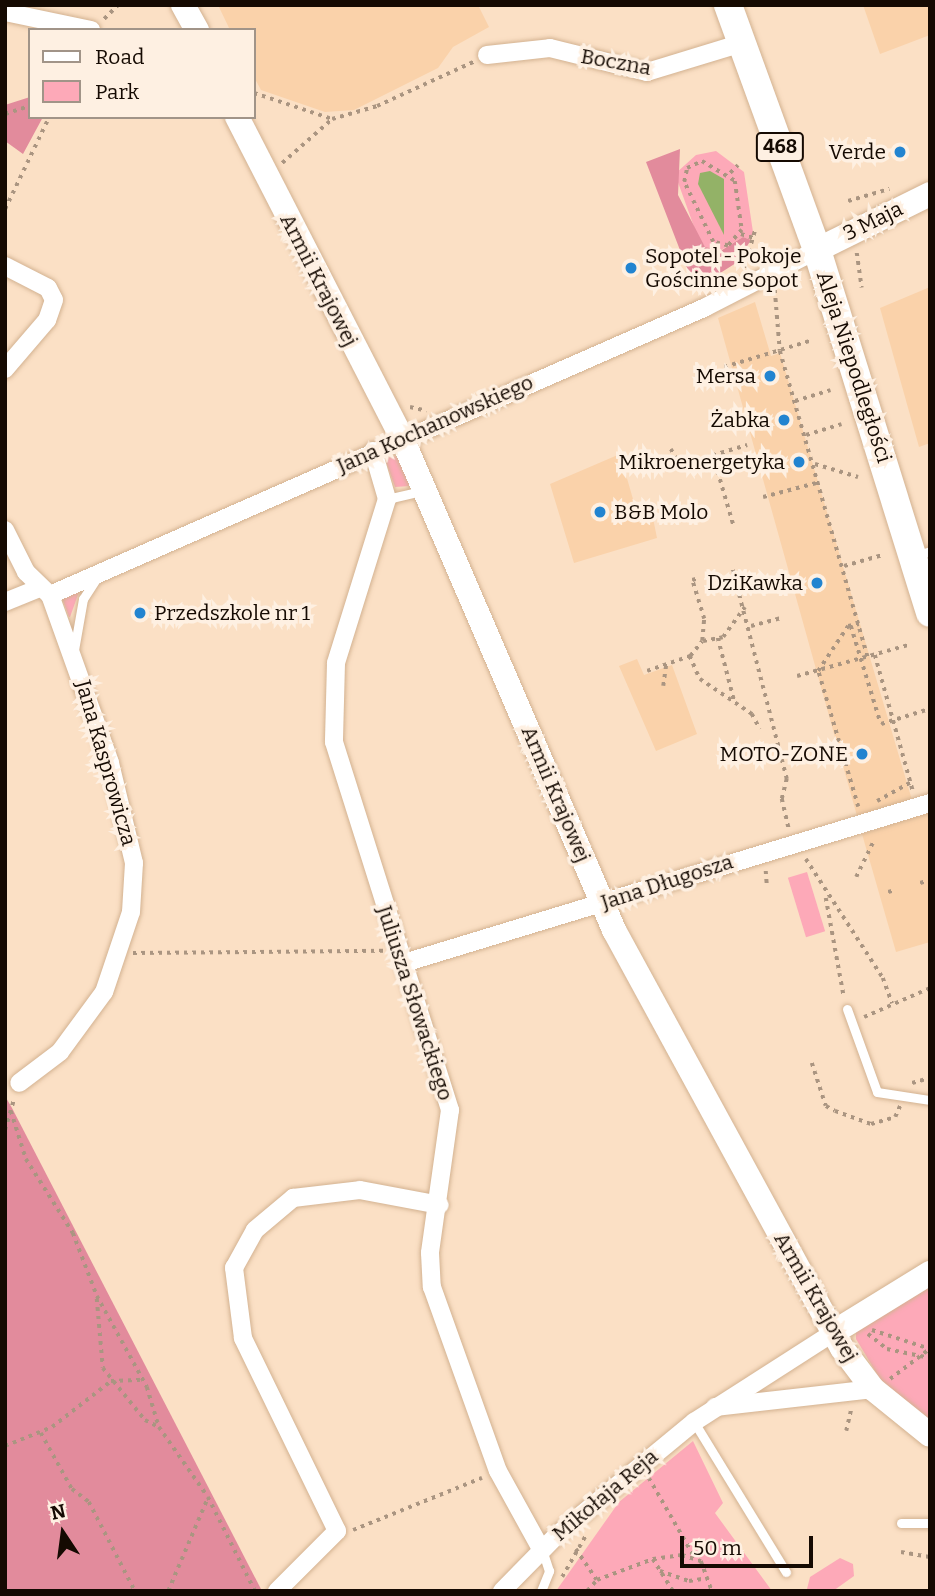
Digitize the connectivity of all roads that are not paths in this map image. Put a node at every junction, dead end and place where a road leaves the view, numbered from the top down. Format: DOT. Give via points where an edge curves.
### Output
graph roads {
  1 [pos="183,5"];
  2 [pos="728,5"];
  3 [pos="5,12"];
  4 [pos="83,28"];
  5 [pos="196,28"];
  6 [pos="742,43"];
  7 [pos="487,55"];
  8 [pos="238,119"];
  9 [pos="930,194"];
  10 [pos="817,250"];
  11 [pos="5,266"];
  12 [pos="5,369"];
  13 [pos="402,438"];
  14 [pos="373,451"];
  15 [pos="425,491"];
  16 [pos="387,499"];
  17 [pos="5,530"];
  18 [pos="921,554"];
  19 [pos="101,573"];
  20 [pos="45,592"];
  21 [pos="5,602"];
  22 [pos="930,613"];
  23 [pos="73,656"];
  24 [pos="924,805"];
  25 [pos="601,903"];
  26 [pos="404,963"];
  27 [pos="847,1009"];
  28 [pos="19,1083"];
  29 [pos="930,1100"];
  30 [pos="440,1205"];
  31 [pos="930,1273"];
  32 [pos="834,1332"];
  33 [pos="873,1392"];
  34 [pos="715,1408"];
  35 [pos="694,1422"];
  36 [pos="930,1436"];
  37 [pos="901,1523"];
  38 [pos="930,1523"];
  39 [pos="541,1549"];
  40 [pos="786,1572"];
  41 [pos="276,1591"];
  42 [pos="502,1591"];
  43 [pos="541,1591"];
  1 -- 5 [label="street"];
  2 -- 6 [label="main road, Aleja Niepodległości / 468"];
  3 -- 4 [label="street"];
  6 -- 7 [label="street, Boczna" via="647,72 550,48"];
  6 -- 10 [label="main road, Aleja Niepodległości / 468"];
  8 -- 13 [label="street, Armii Krajowej"];
  9 -- 10 [label="street, 3 Maja"];
  10 -- 13 [label="street, Jana Kochanowskiego" via="706,307"];
  10 -- 18 [label="main road, Aleja Niepodległości / 468"];
  11 -- 12 [label="street" via="48,288 54,300 47,320"];
  13 -- 14 [label="street, Jana Kochanowskiego"];
  13 -- 15 [label="street, Armii Krajowej"];
  14 -- 16 [label="street"];
  14 -- 19 [label="street, Jana Kochanowskiego"];
  15 -- 16 [label="lane"];
  15 -- 25 [label="street, Armii Krajowej"];
  16 -- 26 [label="street, Juliusza Słowackiego" via="336,663 331,719 339,768"];
  17 -- 20 [label="street, Jana Kasprowicza"];
  18 -- 22 [label="main road, Aleja Niepodległości / 468"];
  19 -- 20 [label="street, Jana Kochanowskiego"];
  19 -- 23 [label="lane, Jana Kasprowicza" via="83,599"];
  20 -- 21 [label="street, Jana Kochanowskiego"];
  20 -- 23 [label="street, Jana Kasprowicza"];
  23 -- 28 [label="street, Jana Kasprowicza" via="130,834 131,912 121,953 88,1020"];
  24 -- 25 [label="street, Jana Długosza" via="793,836"];
  25 -- 26 [label="street, Jana Długosza"];
  25 -- 32 [label="street, Armii Krajowej"];
  26 -- 30 [label="street, Juliusza Słowackiego" via="450,1110"];
  27 -- 29 [label="lane" via="870,1082 885,1097"];
  30 -- 39 [label="street, Juliusza Słowackiego" via="430,1253 432,1287 499,1471"];
  30 -- 41 [label="street" via="360,1190 293,1198 256,1230 234,1268 243,1338 337,1531"];
  31 -- 32 [label="street, Mikołaja Reja"];
  32 -- 33 [label="street, Armii Krajowej"];
  32 -- 34 [label="street, Mikołaja Reja"];
  33 -- 34 [label="street, Mikołaja Reja"];
  33 -- 36 [label="street, Armii Krajowej"];
  34 -- 35 [label="street, Mikołaja Reja"];
  35 -- 39 [label="street, Mikołaja Reja"];
  35 -- 40 [label="lane"];
  37 -- 38 [label="lane"];
  39 -- 42 [label="street, Mikołaja Reja"];
  39 -- 43 [label="lane" via="549,1572"];
}
